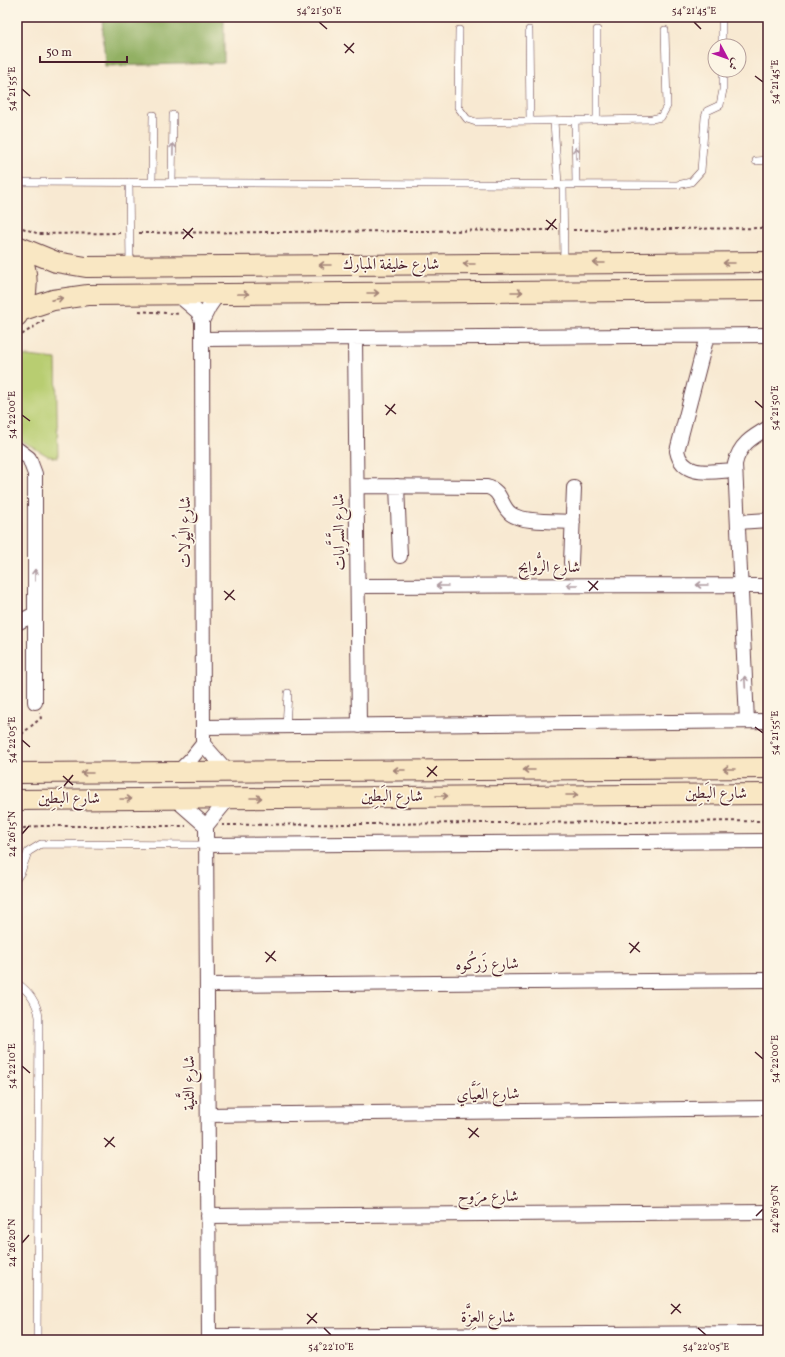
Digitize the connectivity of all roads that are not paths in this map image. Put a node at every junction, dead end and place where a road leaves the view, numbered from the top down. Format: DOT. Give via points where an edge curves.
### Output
graph roads {
  1 [pos="722,17"];
  2 [pos="459,30"];
  3 [pos="529,30"];
  4 [pos="597,30"];
  5 [pos="665,30"];
  6 [pos="722,38"];
  7 [pos="723,78"];
  8 [pos="153,115"];
  9 [pos="173,115"];
  10 [pos="575,120"];
  11 [pos="597,120"];
  12 [pos="530,121"];
  13 [pos="554,121"];
  14 [pos="768,160"];
  15 [pos="756,161"];
  16 [pos="17,182"];
  17 [pos="129,182"];
  18 [pos="152,182"];
  19 [pos="172,183"];
  20 [pos="561,185"];
  21 [pos="576,185"];
  22 [pos="17,246"];
  23 [pos="17,249"];
  24 [pos="768,262"];
  25 [pos="564,264"];
  26 [pos="130,266"];
  27 [pos="768,290"];
  28 [pos="218,294"];
  29 [pos="178,295"];
  30 [pos="18,314"];
  31 [pos="200,316"];
  32 [pos="768,335"];
  33 [pos="707,336"];
  34 [pos="355,338"];
  35 [pos="202,339"];
  36 [pos="768,428"];
  37 [pos="17,450"];
  38 [pos="735,470"];
  39 [pos="357,486"];
  40 [pos="397,486"];
  41 [pos="574,488"];
  42 [pos="768,520"];
  43 [pos="573,522"];
  44 [pos="738,522"];
  45 [pos="400,556"];
  46 [pos="571,563"];
  47 [pos="745,585"];
  48 [pos="358,586"];
  49 [pos="768,586"];
  50 [pos="35,614"];
  51 [pos="17,623"];
  52 [pos="288,692"];
  53 [pos="35,702"];
  54 [pos="747,721"];
  55 [pos="768,721"];
  56 [pos="359,726"];
  57 [pos="286,727"];
  58 [pos="203,728"];
  59 [pos="203,744"];
  60 [pos="17,764"];
  61 [pos="768,768"];
  62 [pos="178,772"];
  63 [pos="227,772"];
  64 [pos="26,773"];
  65 [pos="768,794"];
  66 [pos="174,798"];
  67 [pos="229,798"];
  68 [pos="41,799"];
  69 [pos="17,800"];
  70 [pos="17,811"];
  71 [pos="206,826"];
  72 [pos="768,841"];
  73 [pos="206,845"];
  74 [pos="17,878"];
  75 [pos="768,980"];
  76 [pos="17,983"];
  77 [pos="207,985"];
  78 [pos="768,1108"];
  79 [pos="208,1115"];
  80 [pos="768,1212"];
  81 [pos="208,1216"];
  82 [pos="768,1333"];
  83 [pos="209,1338"];
  84 [pos="37,1340"];
  1 -- 6 [label="lane"];
  2 -- 12 [label="lane" via="457,102 463,116 476,122"];
  3 -- 12 [label="lane"];
  4 -- 11 [label="lane"];
  5 -- 11 [label="lane" via="667,106 664,114 652,119"];
  7 -- 21 [label="lane" via="722,99 717,107 707,111 705,117 701,171 691,182 671,186"];
  8 -- 18 [label="lane"];
  19 -- 9 [label="lane, one-way"];
  10 -- 11 [label="lane"];
  10 -- 13 [label="lane"];
  21 -- 10 [label="lane, one-way"];
  12 -- 13 [label="lane"];
  13 -- 20 [label="lane"];
  14 -- 15 [label="lane"];
  16 -- 17 [label="lane"];
  17 -- 18 [label="lane"];
  17 -- 26 [label="lane"];
  18 -- 19 [label="lane"];
  19 -- 20 [label="lane"];
  20 -- 21 [label="lane"];
  20 -- 25 [label="lane"];
  22 -- 26 [label="main road, شارع خليفة المبارك" via="42,257 71,265"];
  23 -- 30 [label="main road" via="25,265 27,277 26,294"];
  24 -- 25 [label="main road, شارع خليفة المبارك, one-way"];
  25 -- 26 [label="main road, شارع خليفة المبارك, one-way"];
  28 -- 27 [label="main road, شارع خليفة المبارك, one-way"];
  28 -- 29 [label="main road, شارع خليفة المبارك"];
  28 -- 31 [label="street, شارع اليُولات"];
  30 -- 29 [label="main road, شارع خليفة المبارك, one-way" via="53,300 70,297"];
  29 -- 31 [label="street"];
  31 -- 35 [label="street, شارع اليُولات"];
  32 -- 33 [label="street"];
  33 -- 34 [label="street"];
  33 -- 38 [label="street" via="677,450 682,463 692,471"];
  34 -- 35 [label="street"];
  34 -- 39 [label="street, شارع السَّرَّايات"];
  35 -- 58 [label="street, شارع اليُولات"];
  36 -- 38 [label="street" via="742,446"];
  50 -- 37 [label="street, one-way" via="35,474 29,458"];
  38 -- 44 [label="street"];
  39 -- 40 [label="street"];
  39 -- 48 [label="street, شارع السَّرَّايات"];
  40 -- 43 [label="street" via="487,487 498,493 505,508 515,517"];
  40 -- 45 [label="street"];
  41 -- 43 [label="street"];
  42 -- 44 [label="street"];
  43 -- 46 [label="street"];
  44 -- 47 [label="street"];
  47 -- 48 [label="street, شارع الرُّوايِح, one-way"];
  47 -- 49 [label="street, شارع الرُّوايِح"];
  54 -- 47 [label="street, one-way"];
  48 -- 56 [label="street, شارع السَّرَّايات"];
  50 -- 51 [label="street"];
  50 -- 53 [label="street"];
  52 -- 57 [label="lane"];
  54 -- 55 [label="street"];
  54 -- 56 [label="street"];
  56 -- 57 [label="street"];
  57 -- 58 [label="street"];
  58 -- 59 [label="street, شارع اليُولات"];
  59 -- 62 [label="street"];
  59 -- 63 [label="street"];
  60 -- 64 [label="main road"];
  61 -- 63 [label="main road, شارع البَطِين, one-way"];
  62 -- 63 [label="main road, شارع البَطِين"];
  62 -- 64 [label="main road, شارع البَطِين, one-way"];
  67 -- 65 [label="main road, شارع البَطِين, one-way"];
  66 -- 67 [label="main road, شارع البَطِين"];
  68 -- 66 [label="main road, شارع البَطِين, one-way"];
  66 -- 71 [label="street"];
  67 -- 71 [label="street"];
  68 -- 69 [label="main road, شارع البَطِين"];
  68 -- 70 [label="main road"];
  71 -- 73 [label="street, شارع الثَّنية"];
  72 -- 73 [label="street"];
  73 -- 74 [label="lane" via="41,844 28,852"];
  73 -- 77 [label="street, شارع الثَّنية"];
  75 -- 77 [label="street, شارع زَركُوه"];
  76 -- 84 [label="lane" via="34,999 39,1017"];
  77 -- 79 [label="street, شارع الثَّنية"];
  78 -- 79 [label="street, شارع العَيَّاي"];
  79 -- 81 [label="street, شارع الثَّنية"];
  80 -- 81 [label="street, شارع مرَوح"];
  81 -- 83 [label="street, شارع الثَّنية"];
  82 -- 83 [label="street, شارع العِزَّة"];
}
